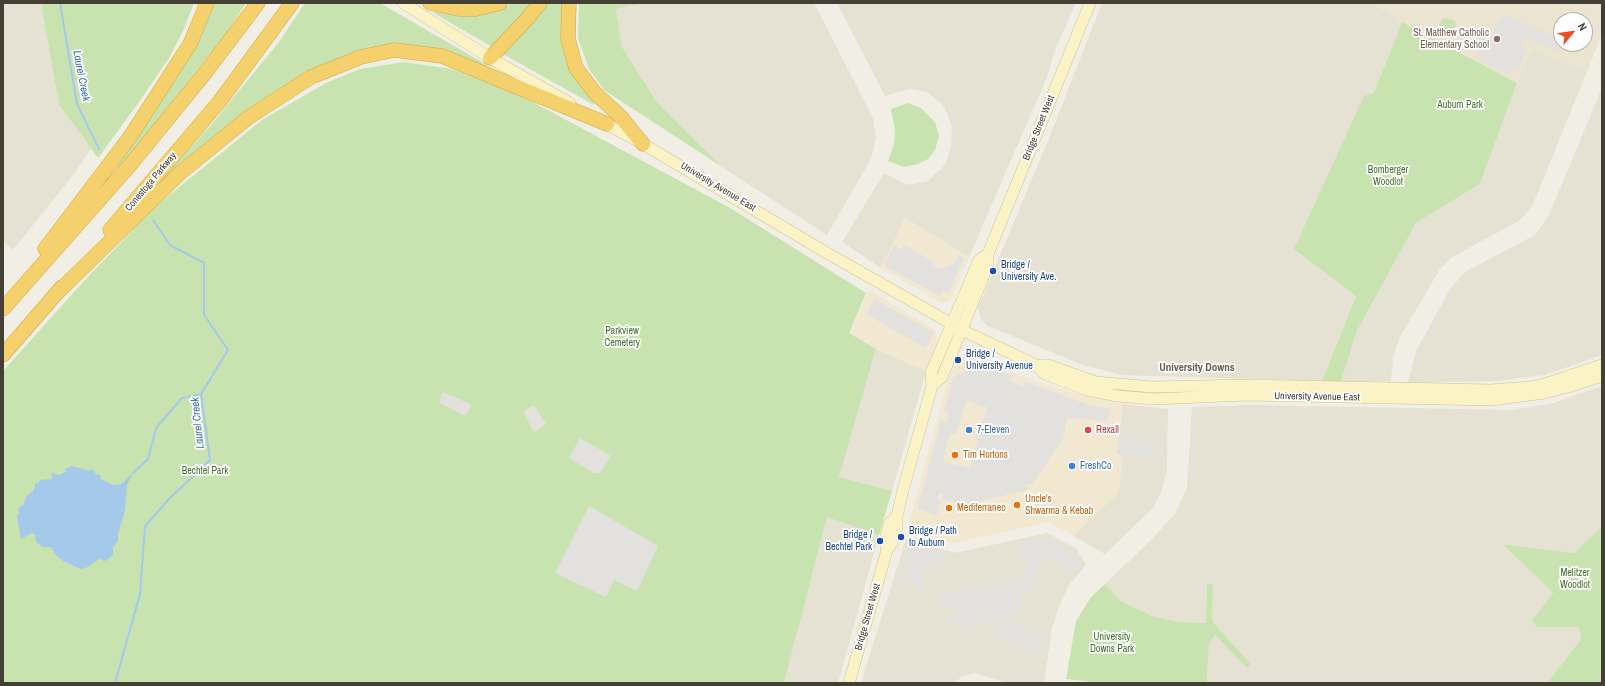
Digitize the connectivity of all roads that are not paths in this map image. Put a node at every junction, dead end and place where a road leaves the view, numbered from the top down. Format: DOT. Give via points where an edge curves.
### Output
graph roads {
  1 [pos="207,3"];
  2 [pos="258,3"];
  3 [pos="292,3"];
  4 [pos="403,3"];
  5 [pos="430,3"];
  6 [pos="500,3"];
  7 [pos="540,3"];
  8 [pos="569,3"];
  9 [pos="1090,3"];
  10 [pos="490,58"];
  11 [pos="607,124"];
  12 [pos="644,144"];
  13 [pos="56,294"];
  14 [pos="3,308"];
  15 [pos="957,327"];
  16 [pos="3,355"];
  17 [pos="1036,365"];
  18 [pos="1602,365"];
  19 [pos="1602,376"];
  20 [pos="850,683"];
  1 -- 14 [label="highway" via="190,44 130,137"];
  2 -- 14 [label="highway" via="130,165"];
  3 -- 13 [label="highway, Conestoga Parkway" via="220,101"];
  4 -- 10 [label="main road, University Avenue East"];
  5 -- 6 [label="highway" via="460,9 476,9"];
  7 -- 10 [label="highway"];
  8 -- 12 [label="highway" via="568,39 576,68 595,94 620,116"];
  9 -- 15 [label="main road, Bridge Street West" via="988,254 988,265"];
  10 -- 11 [label="main road, University Avenue East"];
  11 -- 12 [label="main road, University Avenue East"];
  11 -- 13 [label="highway" via="442,56 394,50 361,57 311,77 249,117 180,173"];
  12 -- 15 [label="main road, University Avenue East"];
  13 -- 16 [label="highway, Conestoga Parkway"];
  15 -- 17 [label="main road, University Avenue East"];
  15 -- 20 [label="main road, Bridge Street West" via="942,377 932,386 897,516 889,524 885,540 887,550"];
  17 -- 18 [label="main road, University Avenue East" via="1048,365 1096,382 1152,387 1491,390 1531,387"];
  17 -- 19 [label="main road, University Avenue East" via="1045,374 1087,390 1154,399 1246,396 1491,400 1544,393"];
}
